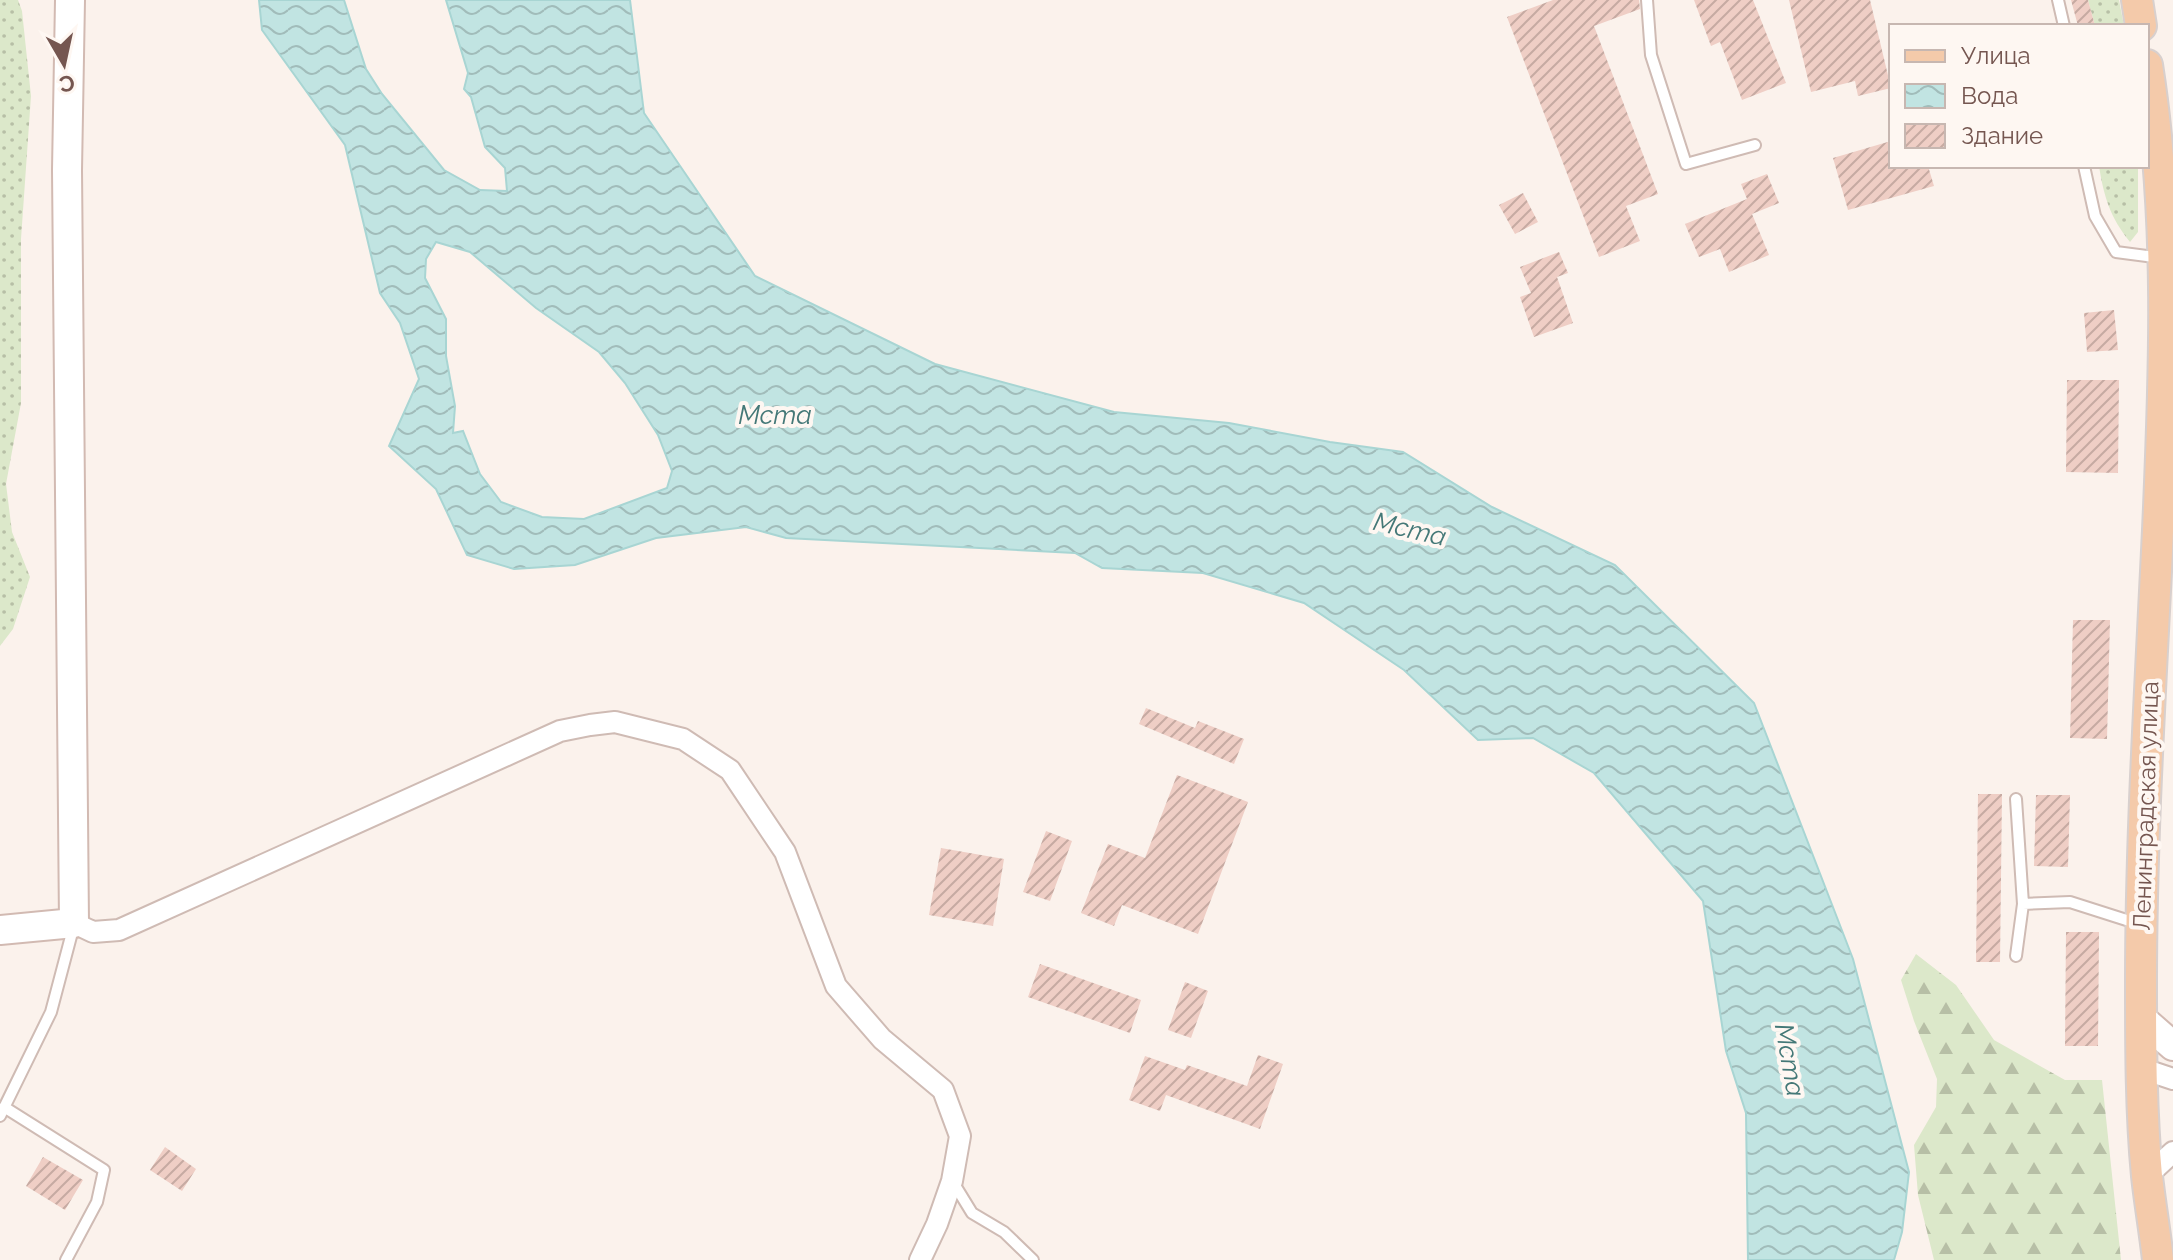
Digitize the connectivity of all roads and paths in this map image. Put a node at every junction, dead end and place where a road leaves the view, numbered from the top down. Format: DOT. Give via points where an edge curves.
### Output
graph roads {
  1 [pos="70,0"];
  2 [pos="1647,0"];
  3 [pos="2058,0"];
  4 [pos="2137,0"];
  5 [pos="2064,24"];
  6 [pos="2141,24"];
  7 [pos="2149,78"];
  8 [pos="1755,145"];
  9 [pos="2084,168"];
  10 [pos="2164,258"];
  11 [pos="2168,397"];
  12 [pos="2016,799"];
  13 [pos="2023,904"];
  14 [pos="74,923"];
  15 [pos="2141,925"];
  16 [pos="0,930"];
  17 [pos="2016,956"];
  18 [pos="2141,1018"];
  19 [pos="2173,1046"];
  20 [pos="2143,1069"];
  21 [pos="2173,1079"];
  22 [pos="2,1111"];
  23 [pos="2173,1152"];
  24 [pos="2147,1176"];
  25 [pos="952,1181"];
  26 [pos="66,1260"];
  27 [pos="920,1260"];
  28 [pos="1033,1260"];
  29 [pos="2158,1260"];
  1 -- 14 [label="street"];
  2 -- 8 [label="lane" via="1651,55 1686,164"];
  3 -- 5 [label="lane"];
  4 -- 6 [label="main road"];
  7 -- 10 [label="main road, Ленинградская улица"];
  9 -- 10 [label="lane" via="2095,216 2116,252"];
  10 -- 11 [label="main road, Ленинградская улица"];
  11 -- 15 [label="main road, Ленинградская улица"];
  12 -- 13 [label="lane"];
  13 -- 15 [label="lane" via="2070,902"];
  13 -- 17 [label="lane"];
  14 -- 16 [label="street"];
  14 -- 22 [label="lane" via="51,1012"];
  14 -- 25 [label="street" via="93,932 119,930 560,731 615,722 683,739 730,770 785,852 836,986 882,1039 943,1090 960,1136"];
  15 -- 18 [label="main road, Ленинградская улица"];
  18 -- 19 [label="street"];
  18 -- 20 [label="main road, Ленинградская улица"];
  20 -- 21 [label="street"];
  20 -- 24 [label="main road, Ленинградская улица"];
  22 -- 26 [label="lane" via="104,1170 97,1202"];
  23 -- 24 [label="street"];
  24 -- 29 [label="main road, Ленинградская улица"];
  25 -- 27 [label="street"];
  25 -- 28 [label="lane" via="972,1213 1004,1232"];
}
